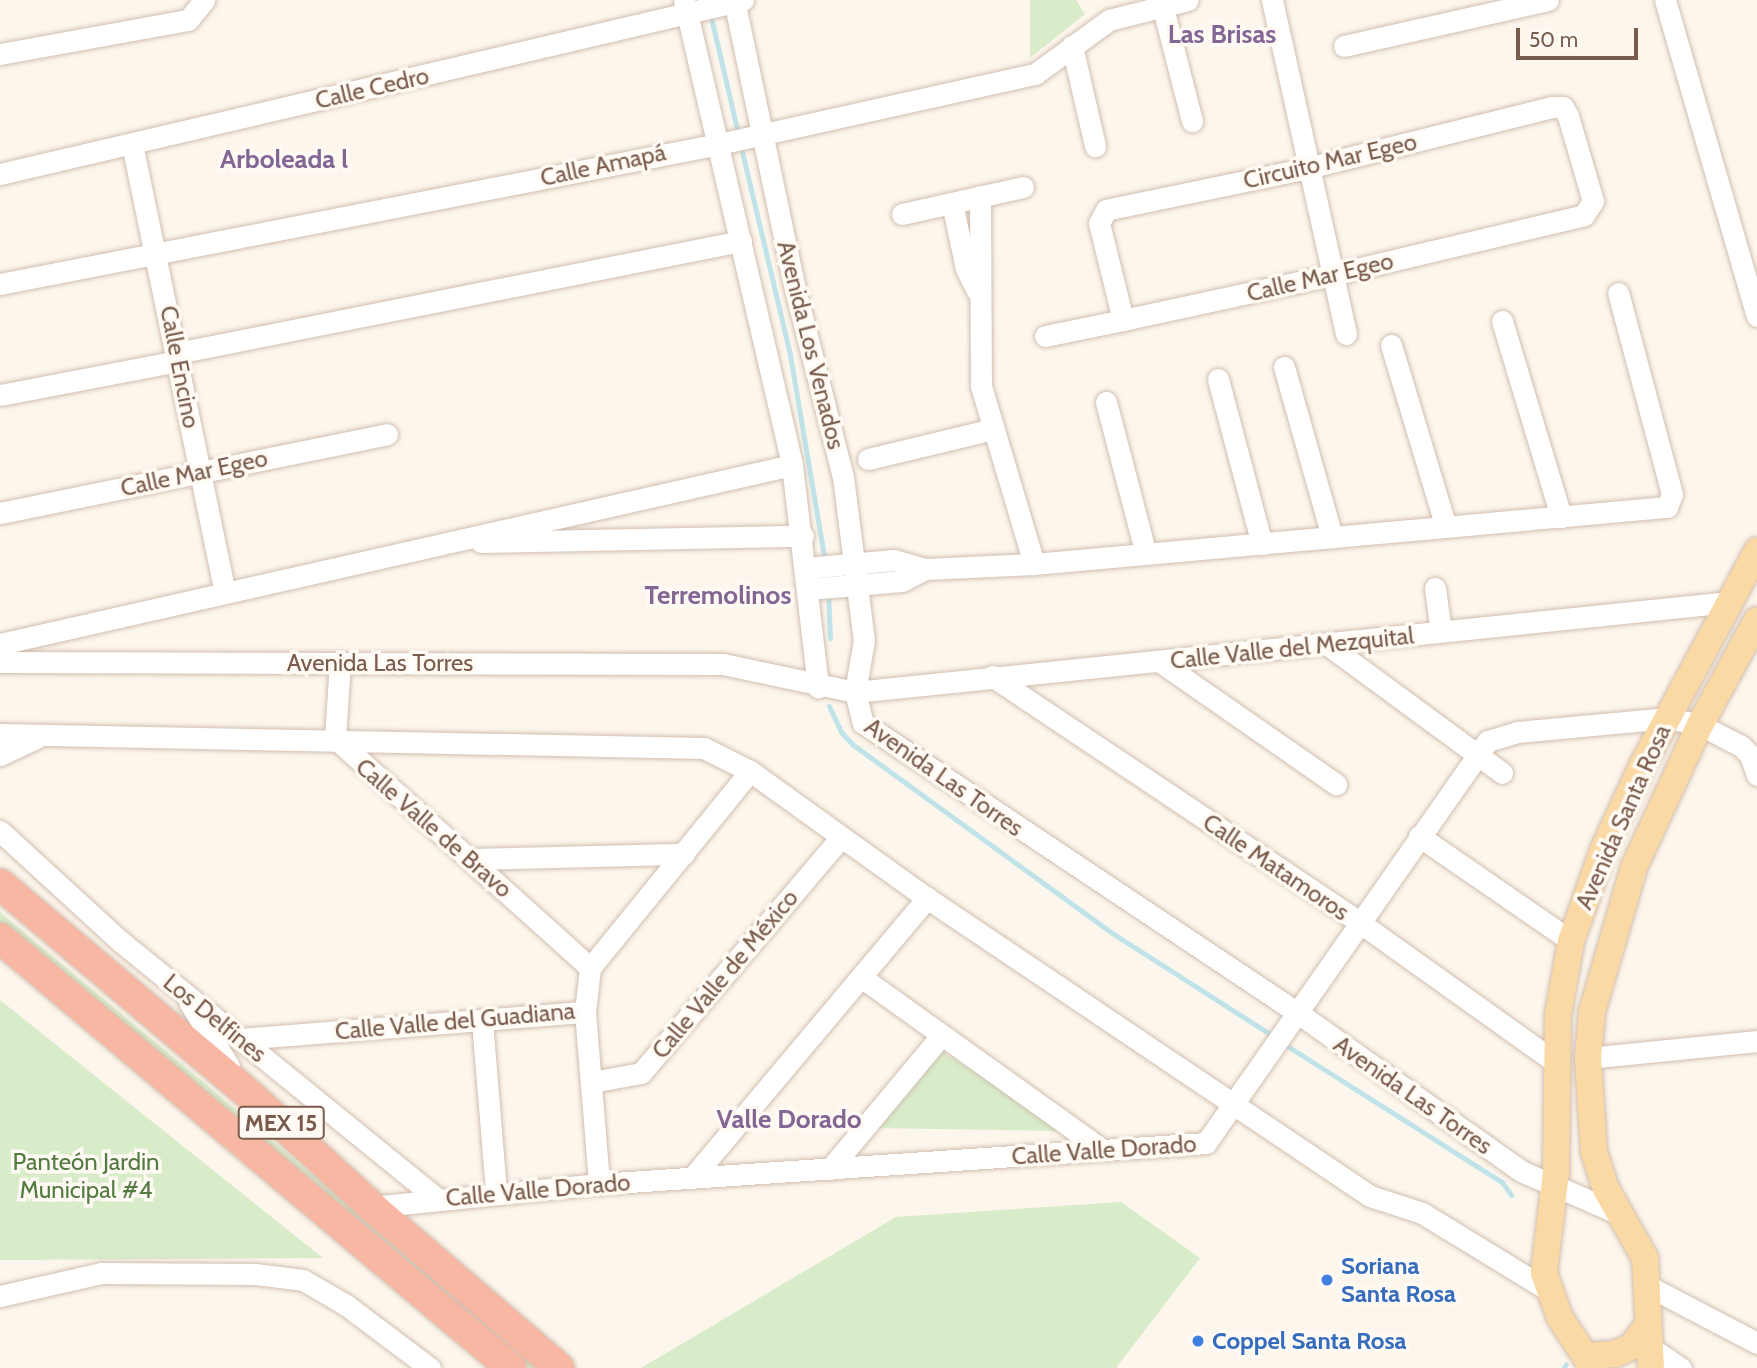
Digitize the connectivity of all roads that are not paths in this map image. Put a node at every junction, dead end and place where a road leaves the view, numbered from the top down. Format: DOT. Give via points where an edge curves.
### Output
graph roads {
  1 [pos="204,0"];
  2 [pos="1188,0"];
  3 [pos="1272,0"];
  4 [pos="1665,0"];
  5 [pos="1538,1"];
  6 [pos="715,5"];
  7 [pos="1163,8"];
  8 [pos="1072,46"];
  9 [pos="1344,46"];
  10 [pos="0,54"];
  11 [pos="1192,121"];
  12 [pos="741,139"];
  13 [pos="132,144"];
  14 [pos="1095,146"];
  15 [pos="1308,168"];
  16 [pos="0,174"];
  17 [pos="1023,187"];
  18 [pos="980,196"];
  19 [pos="952,203"];
  20 [pos="1591,208"];
  21 [pos="902,214"];
  22 [pos="741,241"];
  23 [pos="157,252"];
  24 [pos="1331,275"];
  25 [pos="0,284"];
  26 [pos="1618,293"];
  27 [pos="980,297"];
  28 [pos="1757,316"];
  29 [pos="1123,320"];
  30 [pos="1502,321"];
  31 [pos="1346,334"];
  32 [pos="1045,336"];
  33 [pos="1391,345"];
  34 [pos="178,357"];
  35 [pos="1284,366"];
  36 [pos="1218,379"];
  37 [pos="0,395"];
  38 [pos="1106,402"];
  39 [pos="993,429"];
  40 [pos="387,434"];
  41 [pos="868,459"];
  42 [pos="792,465"];
  43 [pos="199,471"];
  44 [pos="0,513"];
  45 [pos="1561,517"];
  46 [pos="1446,527"];
  47 [pos="803,536"];
  48 [pos="1332,537"];
  49 [pos="433,542"];
  50 [pos="1262,544"];
  51 [pos="1757,551"];
  52 [pos="1146,554"];
  53 [pos="1034,564"];
  54 [pos="831,577"];
  55 [pos="1436,588"];
  56 [pos="224,590"];
  57 [pos="1729,602"];
  58 [pos="1757,620"];
  59 [pos="1441,632"];
  60 [pos="0,644"];
  61 [pos="1328,645"];
  62 [pos="1159,661"];
  63 [pos="0,662"];
  64 [pos="340,662"];
  65 [pos="992,676"];
  66 [pos="818,687"];
  67 [pos="855,692"];
  68 [pos="1668,718"];
  69 [pos="1700,725"];
  70 [pos="48,733"];
  71 [pos="0,734"];
  72 [pos="335,738"];
  73 [pos="0,755"];
  74 [pos="1475,755"];
  75 [pos="750,771"];
  76 [pos="1502,773"];
  77 [pos="1757,775"];
  78 [pos="1336,784"];
  79 [pos="0,831"];
  80 [pos="1419,836"];
  81 [pos="841,837"];
  82 [pos="684,854"];
  83 [pos="471,859"];
  84 [pos="0,884"];
  85 [pos="927,898"];
  86 [pos="1359,922"];
  87 [pos="0,938"];
  88 [pos="1571,940"];
  89 [pos="590,968"];
  90 [pos="861,977"];
  91 [pos="184,993"];
  92 [pos="585,1012"];
  93 [pos="482,1021"];
  94 [pos="1291,1021"];
  95 [pos="940,1037"];
  96 [pos="240,1039"];
  97 [pos="1757,1041"];
  98 [pos="1588,1058"];
  99 [pos="1557,1063"];
  100 [pos="592,1082"];
  101 [pos="251,1096"];
  102 [pos="1236,1104"];
  103 [pos="1103,1150"];
  104 [pos="830,1169"];
  105 [pos="692,1178"];
  106 [pos="599,1184"];
  107 [pos="1556,1188"];
  108 [pos="496,1192"];
  109 [pos="436,1198"];
  110 [pos="372,1207"];
  111 [pos="1620,1214"];
  112 [pos="1648,1286"];
  113 [pos="1548,1290"];
  114 [pos="0,1296"];
  115 [pos="1757,1343"];
  116 [pos="1649,1347"];
  117 [pos="1590,1362"];
  118 [pos="430,1368"];
  119 [pos="511,1368"];
  120 [pos="559,1368"];
  121 [pos="1681,1368"];
  1 -- 10 [label="street" via="188,20"];
  2 -- 7 [label="street, Calle Amapá"];
  3 -- 15 [label="street"];
  4 -- 28 [label="street"];
  5 -- 9 [label="street"];
  6 -- 12 [label="street, Avenida Los Venados"];
  6 -- 12 [label="street, Avenida Los Venados"];
  6 -- 13 [label="street, Calle Cedro"];
  7 -- 8 [label="street, Calle Amapá" via="1109,20"];
  7 -- 11 [label="street"];
  8 -- 12 [label="street, Calle Amapá" via="1035,74"];
  8 -- 14 [label="street"];
  12 -- 22 [label="street, Avenida Los Venados"];
  12 -- 23 [label="street, Calle Amapá"];
  12 -- 54 [label="street, Avenida Los Venados" via="794,285 843,477"];
  13 -- 16 [label="street, Calle Cedro"];
  13 -- 23 [label="street, Calle Encino"];
  15 -- 20 [label="street, Circuito Mar Egeo" via="1563,107"];
  15 -- 24 [label="street"];
  15 -- 29 [label="street, Circuito Mar Egeo" via="1106,210 1099,223"];
  17 -- 18 [label="street"];
  18 -- 19 [label="street"];
  18 -- 27 [label="street"];
  19 -- 21 [label="street"];
  19 -- 27 [label="street" via="966,269"];
  20 -- 24 [label="street, Calle Mar Egeo" via="1584,215"];
  22 -- 34 [label="street"];
  22 -- 42 [label="street, Avenida Los Venados"];
  23 -- 25 [label="street, Calle Amapá"];
  23 -- 34 [label="street, Calle Encino"];
  24 -- 29 [label="street, Calle Mar Egeo"];
  24 -- 31 [label="street"];
  26 -- 45 [label="street" via="1671,501 1667,507"];
  27 -- 39 [label="street" via="980,380"];
  29 -- 32 [label="street, Calle Mar Egeo"];
  30 -- 45 [label="street"];
  33 -- 46 [label="street"];
  34 -- 37 [label="street"];
  34 -- 43 [label="street, Calle Encino"];
  35 -- 48 [label="street"];
  36 -- 50 [label="street"];
  38 -- 52 [label="street"];
  39 -- 41 [label="street"];
  39 -- 53 [label="street"];
  40 -- 43 [label="street, Calle Mar Egeo"];
  42 -- 47 [label="street, Avenida Los Venados"];
  42 -- 49 [label="street"];
  43 -- 44 [label="street, Calle Mar Egeo"];
  43 -- 56 [label="street, Calle Encino"];
  45 -- 46 [label="street"];
  46 -- 48 [label="street"];
  47 -- 49 [label="street"];
  47 -- 54 [label="street, Avenida Los Venados"];
  48 -- 50 [label="street"];
  49 -- 56 [label="street"];
  50 -- 52 [label="street"];
  51 -- 57 [label="main road, Avenida Santa Rosa"];
  52 -- 53 [label="street"];
  53 -- 54 [label="street" via="926,569 902,581"];
  54 -- 66 [label="street, Avenida Los Venados"];
  54 -- 67 [label="street, Avenida Los Venados" via="864,640"];
  55 -- 59 [label="street"];
  56 -- 60 [label="street"];
  57 -- 59 [label="street, Calle Valle del Mezquital"];
  57 -- 68 [label="main road, Avenida Santa Rosa"];
  58 -- 69 [label="main road, Avenida Santa Rosa"];
  59 -- 61 [label="street, Calle Valle del Mezquital"];
  61 -- 62 [label="street, Calle Valle del Mezquital"];
  61 -- 74 [label="street"];
  62 -- 65 [label="street, Calle Valle del Mezquital"];
  62 -- 78 [label="street"];
  63 -- 64 [label="street, Avenida Las Torres"];
  64 -- 66 [label="street, Avenida Las Torres" via="723,664"];
  64 -- 72 [label="street, Calle Valle de Bravo"];
  65 -- 67 [label="street, Calle Valle del Mezquital"];
  65 -- 86 [label="street, Calle Matamoros"];
  66 -- 67 [label="street, Avenida Las Torres"];
  67 -- 94 [label="street, Avenida Las Torres" via="863,723"];
  68 -- 69 [label="street, Calle Valle Dorado"];
  68 -- 74 [label="street, Calle Valle Dorado" via="1517,732 1488,741"];
  68 -- 88 [label="main road, Avenida Santa Rosa" via="1604,848"];
  69 -- 77 [label="street, Calle Valle Dorado" via="1741,746 1750,755"];
  69 -- 98 [label="main road, Avenida Santa Rosa" via="1652,824 1618,910 1599,975"];
  70 -- 71 [label="street"];
  70 -- 72 [label="street"];
  70 -- 73 [label="street"];
  72 -- 75 [label="street" via="685,746 720,754"];
  72 -- 83 [label="street, Calle Valle de Bravo"];
  74 -- 76 [label="street"];
  74 -- 80 [label="street, Calle Valle Dorado"];
  75 -- 81 [label="street"];
  75 -- 82 [label="street, Calle Valle del Guadiana"];
  79 -- 91 [label="street, Los Delfines"];
  80 -- 86 [label="street, Calle Valle Dorado"];
  80 -- 88 [label="street"];
  81 -- 85 [label="street"];
  81 -- 100 [label="street, Calle Valle de México" via="641,1073"];
  82 -- 83 [label="street"];
  82 -- 89 [label="street, Calle Valle del Guadiana"];
  83 -- 89 [label="street, Calle Valle de Bravo"];
  84 -- 101 [label="highway, MEX 15"];
  85 -- 90 [label="street"];
  85 -- 102 [label="street"];
  86 -- 94 [label="street, Calle Valle Dorado"];
  86 -- 99 [label="street, Calle Matamoros"];
  87 -- 119 [label="highway, MEX 15"];
  88 -- 99 [label="main road, Avenida Santa Rosa" via="1558,1015"];
  89 -- 92 [label="street, Calle Valle del Guadiana"];
  90 -- 95 [label="street"];
  90 -- 105 [label="street"];
  91 -- 96 [label="street, Los Delfines"];
  91 -- 101 [label="street" via="216,1049"];
  92 -- 93 [label="street, Calle Valle del Guadiana"];
  92 -- 100 [label="street"];
  93 -- 96 [label="street, Calle Valle del Guadiana"];
  93 -- 108 [label="street"];
  94 -- 102 [label="street, Calle Valle Dorado"];
  94 -- 107 [label="street, Avenida Las Torres" via="1521,1171"];
  95 -- 103 [label="street"];
  95 -- 104 [label="street"];
  96 -- 109 [label="street, Los Delfines"];
  97 -- 98 [label="street"];
  98 -- 111 [label="main road, Avenida Santa Rosa" via="1594,1152"];
  99 -- 107 [label="main road, Avenida Santa Rosa"];
  100 -- 106 [label="street"];
  101 -- 110 [label="highway, MEX 15"];
  102 -- 103 [label="street, Calle Valle Dorado" via="1206,1143"];
  102 -- 113 [label="street" via="1370,1196 1422,1213"];
  103 -- 104 [label="street, Calle Valle Dorado"];
  104 -- 105 [label="street, Calle Valle Dorado"];
  105 -- 106 [label="street, Calle Valle Dorado"];
  106 -- 108 [label="street, Calle Valle Dorado"];
  107 -- 111 [label="street"];
  107 -- 113 [label="main road, Avenida Santa Rosa" via="1544,1256"];
  108 -- 109 [label="street, Calle Valle Dorado"];
  109 -- 110 [label="street, Calle Valle Dorado"];
  110 -- 120 [label="highway, MEX 15"];
  111 -- 112 [label="main road, Avenida Santa Rosa" via="1644,1258"];
  112 -- 115 [label="street"];
  112 -- 116 [label="main road, Avenida Santa Rosa"];
  113 -- 117 [label="main road, Avenida Santa Rosa" via="1560,1318"];
  114 -- 118 [label="street" via="101,1273 255,1274 303,1280 346,1305"];
  116 -- 117 [label="main road"];
  116 -- 121 [label="street"];
}
